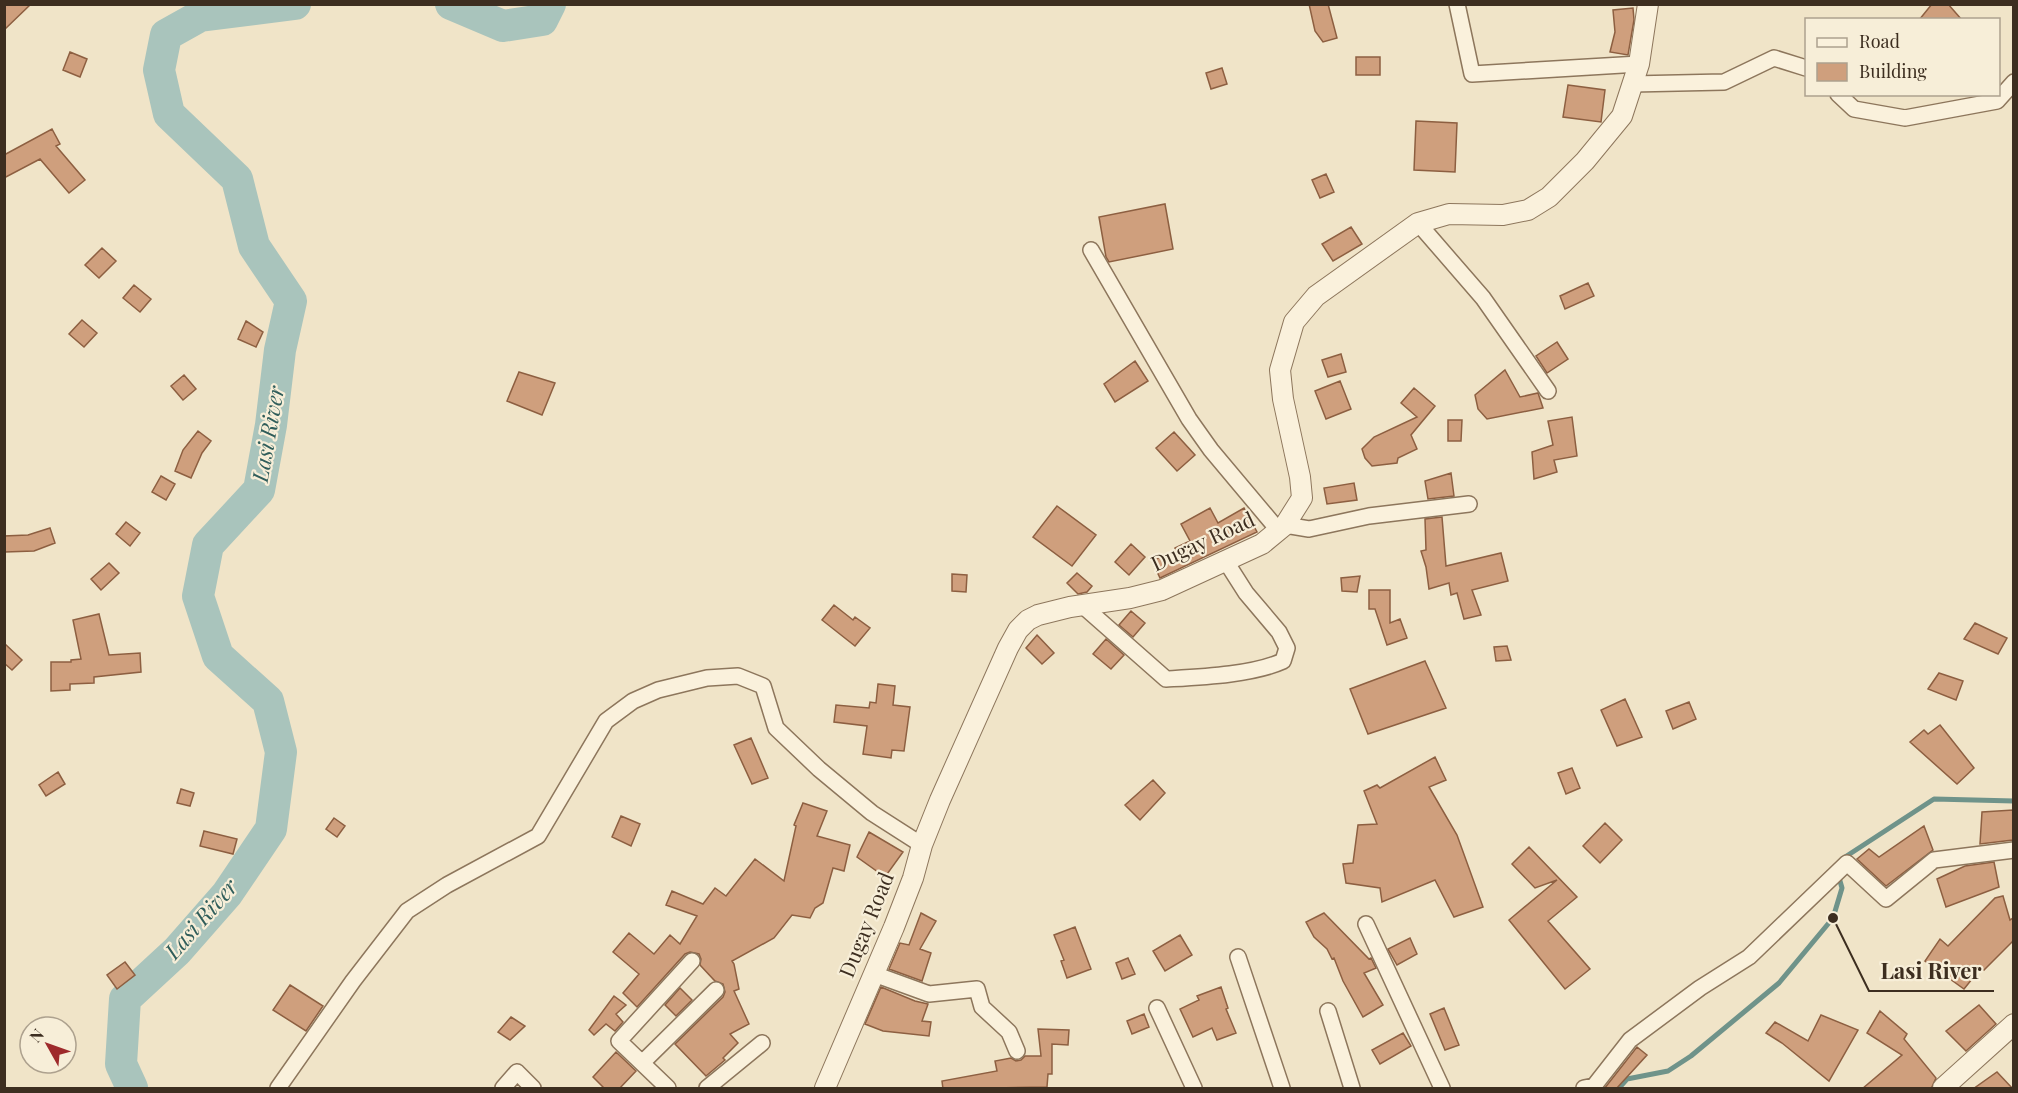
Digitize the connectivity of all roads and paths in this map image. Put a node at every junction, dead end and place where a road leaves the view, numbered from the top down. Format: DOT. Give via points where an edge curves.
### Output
graph roads {
  1 [pos="1457,4"];
  2 [pos="1648,4"];
  3 [pos="1639,64"];
  4 [pos="1805,68"];
  5 [pos="2013,82"];
  6 [pos="1632,84"];
  7 [pos="1840,96"];
  8 [pos="1418,223"];
  9 [pos="1091,250"];
  10 [pos="1548,391"];
  11 [pos="1469,504"];
  12 [pos="1282,528"];
  13 [pos="1225,560"];
  14 [pos="1082,605"];
  15 [pos="922,845"];
  16 [pos="2013,850"];
  17 [pos="1366,924"];
  18 [pos="1238,957"];
  19 [pos="692,961"];
  20 [pos="874,974"];
  21 [pos="716,990"];
  22 [pos="1157,1008"];
  23 [pos="1328,1011"];
  24 [pos="2013,1024"];
  25 [pos="762,1043"];
  26 [pos="1017,1051"];
  27 [pos="642,1063"];
  28 [pos="278,1089"];
  29 [pos="503,1089"];
  30 [pos="533,1089"];
  31 [pos="668,1089"];
  32 [pos="707,1089"];
  33 [pos="825,1089"];
  34 [pos="1194,1089"];
  35 [pos="1282,1089"];
  36 [pos="1352,1089"];
  37 [pos="1442,1089"];
  38 [pos="1584,1089"];
  39 [pos="1943,1089"];
  1 -- 3 [label="street" via="1472,74"];
  2 -- 3 [label="street, Dugay Road"];
  3 -- 6 [label="street, Dugay Road"];
  4 -- 6 [label="street" via="1774,58 1724,82"];
  5 -- 7 [label="street" via="1997,101 1905,118 1854,109"];
  6 -- 8 [label="street, Dugay Road" via="1622,116 1585,162 1549,197 1528,210 1503,215 1449,214"];
  8 -- 10 [label="street" via="1484,298"];
  8 -- 12 [label="street, Dugay Road" via="1316,296 1294,322 1280,370 1302,498"];
  9 -- 12 [label="street" via="1189,419 1211,450"];
  11 -- 12 [label="street" via="1369,516 1309,529"];
  12 -- 13 [label="street, Dugay Road" via="1262,544"];
  13 -- 14 [label="street, Dugay Road" via="1162,590"];
  13 -- 14 [label="street" via="1246,593 1280,632 1287,648 1283,661 1260,668 1166,680"];
  14 -- 15 [label="street, Dugay Road" via="1038,615 1018,630"];
  15 -- 20 [label="street, Dugay Road" via="913,878"];
  15 -- 28 [label="street" via="872,813 776,728 763,686 738,676 707,678 658,690 633,701 606,722 538,836 406,911"];
  16 -- 38 [label="street" via="1934,860 1886,899 1847,863 1749,957 1630,1040 1594,1086"];
  17 -- 37 [label="street"];
  18 -- 35 [label="street"];
  19 -- 27 [label="street" via="619,1041"];
  20 -- 26 [label="street" via="929,994 977,989 982,1007 1009,1032"];
  20 -- 33 [label="street, Dugay Road"];
  21 -- 27 [label="street"];
  22 -- 34 [label="street"];
  23 -- 36 [label="street"];
  24 -- 39 [label="street"];
  25 -- 32 [label="street"];
  27 -- 31 [label="street"];
  29 -- 30 [label="street" via="517,1072"];
}
